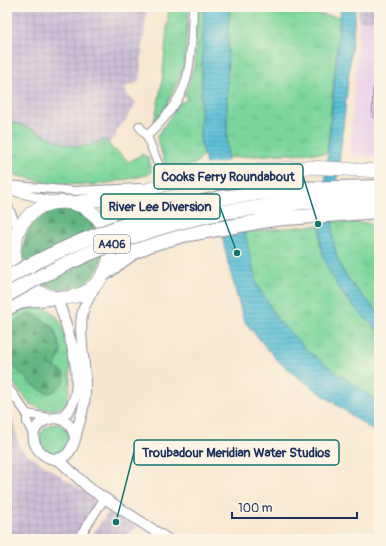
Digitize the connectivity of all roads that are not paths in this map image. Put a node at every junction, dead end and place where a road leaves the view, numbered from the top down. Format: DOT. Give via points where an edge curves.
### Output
graph roads {
  1 [pos="193,7"];
  2 [pos="139,126"];
  3 [pos="147,136"];
  4 [pos="379,171"];
  5 [pos="7,185"];
  6 [pos="163,185"];
  7 [pos="379,187"];
  8 [pos="131,195"];
  9 [pos="379,200"];
  10 [pos="56,202"];
  11 [pos="73,203"];
  12 [pos="7,204"];
  13 [pos="379,211"];
  14 [pos="17,231"];
  15 [pos="108,235"];
  16 [pos="7,251"];
  17 [pos="105,273"];
  18 [pos="7,278"];
  19 [pos="96,284"];
  20 [pos="7,295"];
  21 [pos="54,298"];
  22 [pos="7,308"];
  23 [pos="7,386"];
  24 [pos="27,414"];
  25 [pos="53,418"];
  26 [pos="34,436"];
  27 [pos="73,446"];
  28 [pos="54,459"];
  29 [pos="75,474"];
  30 [pos="104,499"];
  31 [pos="78,539"];
  32 [pos="167,539"];
  1 -- 3 [label="street" via="188,73 167,114"];
  2 -- 3 [label="street"];
  3 -- 6 [label="street"];
  4 -- 6 [label="main road" via="310,167 244,171"];
  5 -- 6 [label="street" via="74,191"];
  5 -- 10 [label="street" via="12,191"];
  6 -- 8 [label="main road"];
  7 -- 18 [label="highway, A406, bridge" via="294,189 244,194 184,206 89,238"];
  8 -- 11 [label="main road"];
  8 -- 15 [label="main road" via="110,213"];
  9 -- 20 [label="highway, A406, bridge" via="303,202 267,206 214,214 165,226 92,252"];
  10 -- 11 [label="main road"];
  10 -- 14 [label="main road" via="45,204 30,213"];
  11 -- 15 [label="main road" via="94,213 104,224"];
  12 -- 14 [label="street"];
  13 -- 17 [label="highway, A406" via="274,219 183,235 151,244 132,253"];
  14 -- 16 [label="highway"];
  14 -- 21 [label="main road" via="14,255 16,267 33,289"];
  15 -- 17 [label="main road" via="111,252"];
  17 -- 19 [label="main road"];
  19 -- 21 [label="main road" via="85,293 71,298"];
  19 -- 27 [label="street" via="83,314 81,326 86,370 85,394"];
  21 -- 22 [label="highway" via="24,300"];
  21 -- 25 [label="street" via="76,361 76,393 72,406 62,417"];
  23 -- 24 [label="street"];
  24 -- 25 [label="street"];
  24 -- 26 [label="street"];
  25 -- 26 [label="street" via="39,425"];
  25 -- 27 [label="street" via="69,424 73,430"];
  26 -- 28 [label="street" via="41,454"];
  27 -- 28 [label="street" via="61,458"];
  27 -- 29 [label="street" via="70,454"];
  28 -- 29 [label="street" via="60,460"];
  29 -- 30 [label="street"];
  30 -- 31 [label="street"];
  30 -- 32 [label="street"];
}
